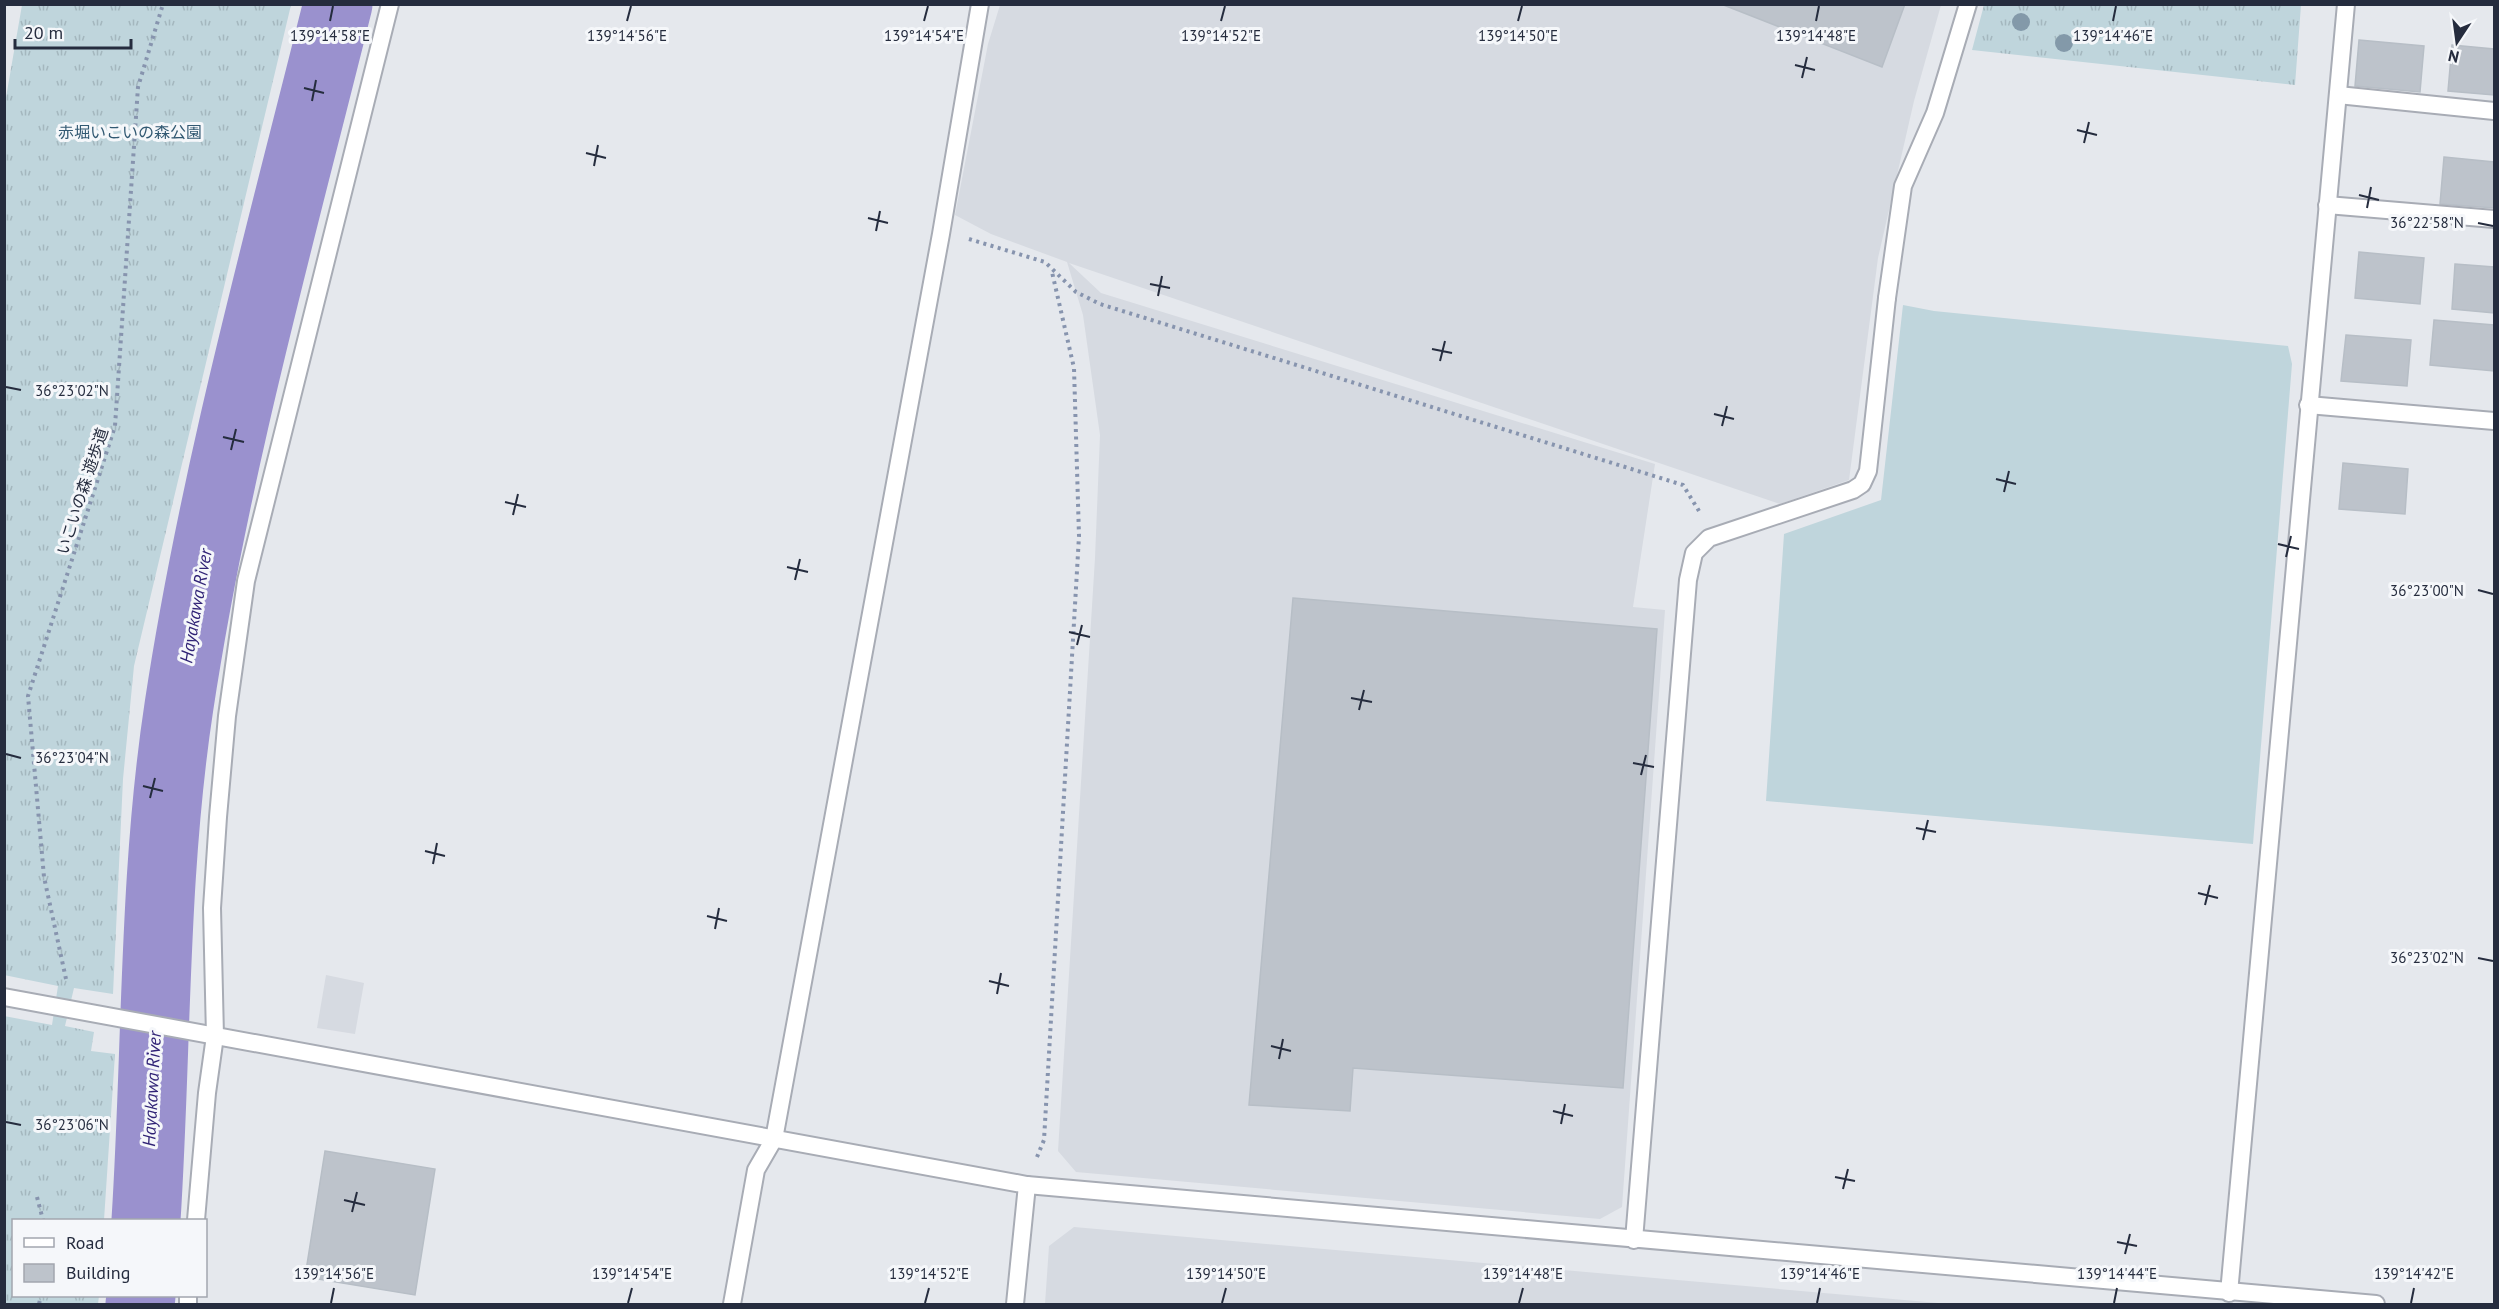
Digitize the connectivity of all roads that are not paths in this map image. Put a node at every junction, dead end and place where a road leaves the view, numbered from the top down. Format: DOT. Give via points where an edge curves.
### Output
graph roads {
  1 [pos="390,4"];
  2 [pos="980,4"];
  3 [pos="1968,4"];
  4 [pos="2346,4"];
  5 [pos="2338,95"];
  6 [pos="2494,111"];
  7 [pos="2327,205"];
  8 [pos="2494,219"];
  9 [pos="2308,405"];
  10 [pos="2494,421"];
  11 [pos="4,997"];
  12 [pos="214,1036"];
  13 [pos="774,1139"];
  14 [pos="1027,1185"];
  15 [pos="196,1219"];
  16 [pos="1634,1240"];
  17 [pos="2228,1299"];
  18 [pos="732,1305"];
  19 [pos="1016,1305"];
  20 [pos="2376,1305"];
  1 -- 12 [label="street" via="246,581 226,716 218,817 212,908"];
  2 -- 13 [label="street" via="942,234"];
  3 -- 16 [label="street" via="1935,113 1904,186 1868,471 1863,484 1709,538 1694,553 1688,580"];
  4 -- 5 [label="street"];
  5 -- 6 [label="street"];
  5 -- 7 [label="street"];
  7 -- 8 [label="street"];
  7 -- 9 [label="street"];
  9 -- 10 [label="street"];
  9 -- 17 [label="street"];
  11 -- 12 [label="street"];
  12 -- 13 [label="street"];
  12 -- 15 [label="street"];
  13 -- 14 [label="street"];
  13 -- 18 [label="street" via="756,1170"];
  14 -- 16 [label="street"];
  14 -- 19 [label="street"];
  16 -- 17 [label="street"];
  17 -- 20 [label="street"];
}
